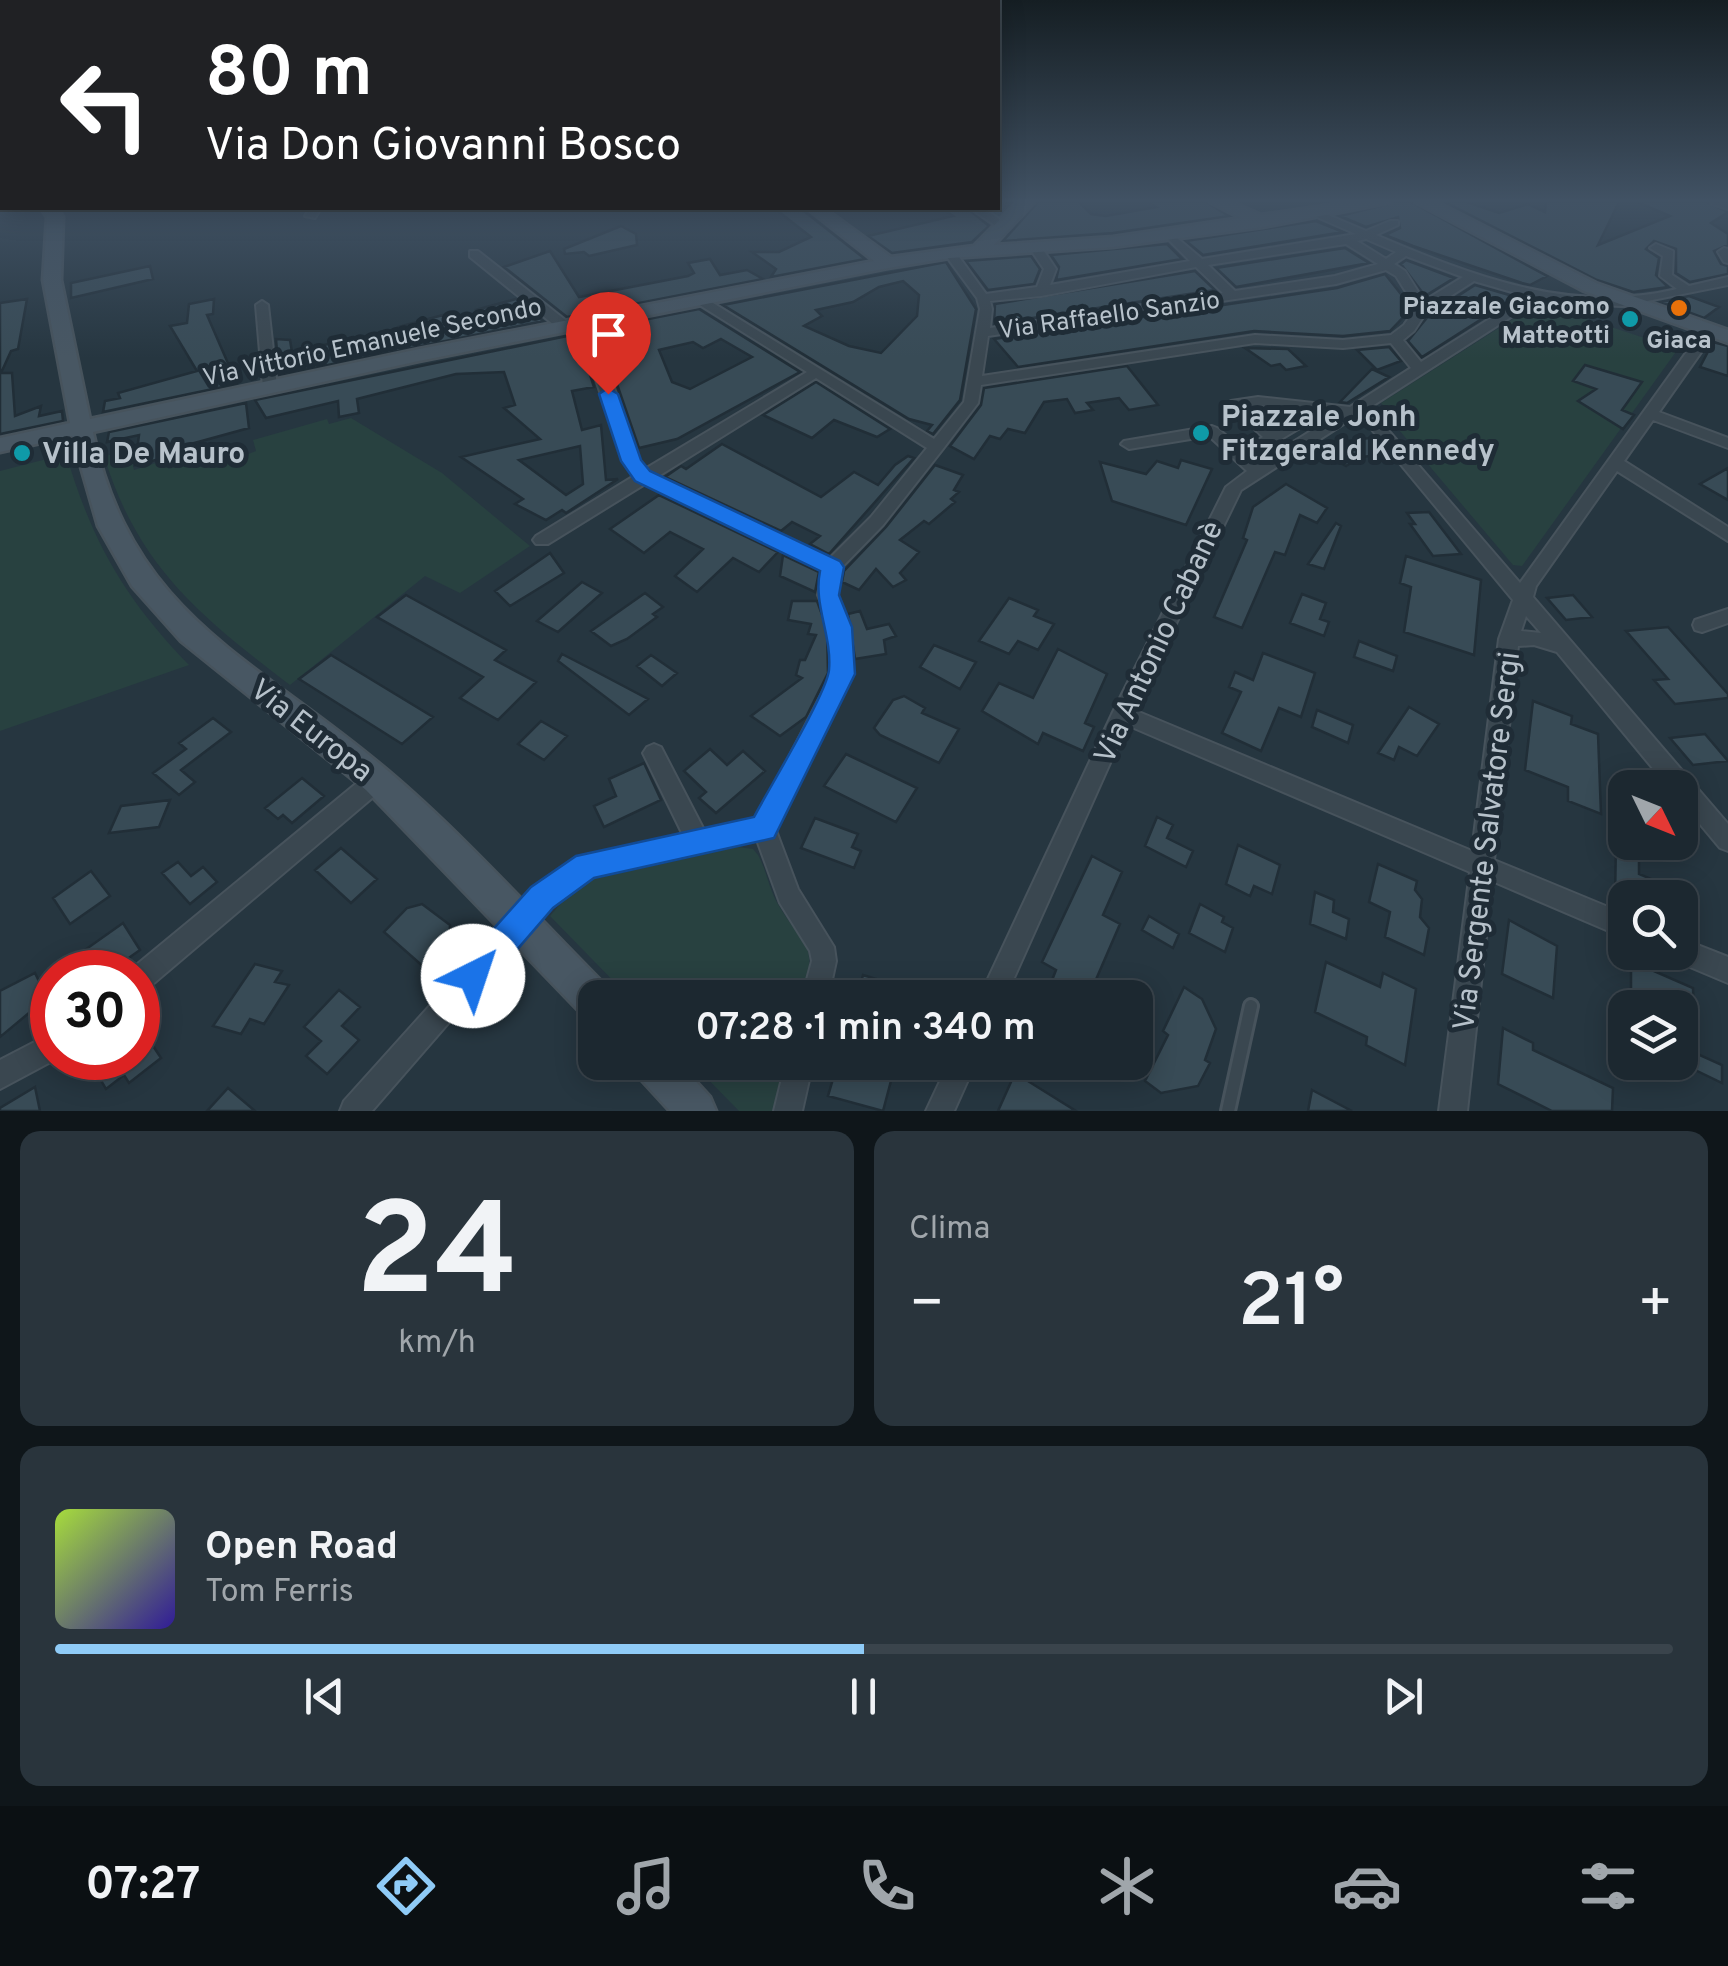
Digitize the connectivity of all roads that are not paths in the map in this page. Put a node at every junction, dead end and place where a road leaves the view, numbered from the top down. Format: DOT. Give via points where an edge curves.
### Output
graph roads {
  1 [pos="54,254"];
  2 [pos="474,254"];
  3 [pos="876,254"];
  4 [pos="945,254"];
  5 [pos="951,254"];
  6 [pos="1039,254"];
  7 [pos="1189,254"];
  8 [pos="1270,254"];
  9 [pos="1370,254"];
  10 [pos="1399,254"];
  11 [pos="1420,254"];
  12 [pos="1527,254"];
  13 [pos="1669,254"];
  14 [pos="888,263"];
  15 [pos="1384,263"];
  16 [pos="1200,264"];
  17 [pos="1475,274"];
  18 [pos="1728,282"];
  19 [pos="1685,288"];
  20 [pos="1040,292"];
  21 [pos="1538,292"];
  22 [pos="1233,296"];
  23 [pos="983,298"];
  24 [pos="700,299"];
  25 [pos="1624,302"];
  26 [pos="262,305"];
  27 [pos="1422,308"];
  28 [pos="574,324"];
  29 [pos="983,333"];
  30 [pos="1719,334"];
  31 [pos="1395,338"];
  32 [pos="1418,368"];
  33 [pos="816,372"];
  34 [pos="978,381"];
  35 [pos="270,387"];
  36 [pos="1355,408"];
  37 [pos="1320,410"];
  38 [pos="1650,414"];
  39 [pos="83,427"];
  40 [pos="1273,437"];
  41 [pos="1728,443"];
  42 [pos="1129,444"];
  43 [pos="0,445"];
  44 [pos="937,447"];
  45 [pos="1615,463"];
  46 [pos="1248,464"];
  47 [pos="642,476"];
  48 [pos="1728,535"];
  49 [pos="542,540"];
  50 [pos="832,567"];
  51 [pos="1524,598"];
  52 [pos="1728,616"];
  53 [pos="1702,625"];
  54 [pos="1509,639"];
  55 [pos="1567,649"];
  56 [pos="1122,714"];
  57 [pos="654,753"];
  58 [pos="377,780"];
  59 [pos="764,828"];
  60 [pos="698,842"];
  61 [pos="1728,842"];
  62 [pos="1480,864"];
  63 [pos="1608,919"];
  64 [pos="521,921"];
  65 [pos="1698,958"];
  66 [pos="160,962"];
  67 [pos="1728,970"];
  68 [pos="819,980"];
  69 [pos="1000,980"];
  70 [pos="578,983"];
  71 [pos="1251,1006"];
  72 [pos="30,1058"];
  73 [pos="0,1075"];
  74 [pos="668,1080"];
  75 [pos="796,1080"];
  76 [pos="955,1080"];
  77 [pos="354,1111"];
  78 [pos="696,1111"];
  79 [pos="788,1111"];
  80 [pos="940,1111"];
  81 [pos="1228,1111"];
  82 [pos="1453,1111"];
  1 -- 39 [label="street, Via Europa" via="52,280"];
  2 -- 28 [label="street"];
  3 -- 14 [label="street"];
  4 -- 14 [label="street, Via Vittorio Emanuele Secondo"];
  5 -- 23 [label="street"];
  6 -- 20 [label="street" via="1050,269"];
  7 -- 16 [label="street"];
  8 -- 16 [label="street"];
  9 -- 15 [label="street"];
  10 -- 15 [label="street, Via Raffaello Sanzio"];
  11 -- 17 [label="street"];
  12 -- 25 [label="street"];
  13 -- 19 [label="street" via="1666,276"];
  14 -- 24 [label="street, Via Vittorio Emanuele Secondo"];
  15 -- 22 [label="street, Via Raffaello Sanzio" via="1336,280"];
  15 -- 27 [label="street" via="1401,274"];
  16 -- 20 [label="street"];
  16 -- 22 [label="street"];
  17 -- 21 [label="street"];
  17 -- 27 [label="street"];
  18 -- 19 [label="street"];
  19 -- 25 [label="street"];
  20 -- 23 [label="street"];
  21 -- 25 [label="street"];
  21 -- 32 [label="street, Via Antonio Cabanè"];
  22 -- 29 [label="street, Via Raffaello Sanzio"];
  23 -- 29 [label="street"];
  24 -- 28 [label="street, Via Vittorio Emanuele Secondo"];
  24 -- 33 [label="street"];
  25 -- 30 [label="street"];
  26 -- 35 [label="street"];
  27 -- 31 [label="street"];
  28 -- 35 [label="street, Via Vittorio Emanuele Secondo"];
  28 -- 47 [label="street"];
  29 -- 34 [label="street"];
  30 -- 38 [label="street, Via Sergente Salvatore Sergi"];
  31 -- 32 [label="street"];
  31 -- 34 [label="street" via="1343,344 1256,339"];
  32 -- 36 [label="street, Via Antonio Cabanè"];
  33 -- 44 [label="street"];
  33 -- 47 [label="street"];
  34 -- 44 [label="street" via="971,403"];
  35 -- 39 [label="street, Via Vittorio Emanuele Secondo"];
  36 -- 37 [label="street"];
  36 -- 46 [label="street, Via Antonio Cabanè"];
  36 -- 51 [label="street"];
  37 -- 40 [label="street"];
  37 -- 40 [label="street" via="1236,404"];
  38 -- 41 [label="street"];
  38 -- 45 [label="street, Via Sergente Salvatore Sergi"];
  39 -- 43 [label="street, Via Vittorio Emanuele Secondo"];
  39 -- 58 [label="street, Via Europa" via="98,497 141,579 191,634"];
  40 -- 46 [label="street"];
  42 -- 46 [label="street" via="1212,431"];
  44 -- 50 [label="street"];
  45 -- 48 [label="street"];
  45 -- 51 [label="street, Via Sergente Salvatore Sergi"];
  46 -- 56 [label="street, Via Antonio Cabanè" via="1224,500"];
  47 -- 49 [label="street"];
  47 -- 50 [label="street"];
  50 -- 59 [label="street" via="827,595 840,627 842,674"];
  51 -- 54 [label="street, Via Sergente Salvatore Sergi"];
  51 -- 55 [label="street"];
  52 -- 53 [label="street"];
  54 -- 55 [label="street" via="1534,638"];
  54 -- 62 [label="street, Via Sergente Salvatore Sergi"];
  55 -- 61 [label="street"];
  56 -- 62 [label="street"];
  56 -- 69 [label="street, Via Antonio Cabanè"];
  57 -- 60 [label="street"];
  58 -- 64 [label="street, Via Europa"];
  58 -- 66 [label="street"];
  59 -- 60 [label="street"];
  59 -- 68 [label="street" via="788,895 822,946"];
  60 -- 64 [label="street" via="586,866"];
  62 -- 63 [label="street"];
  62 -- 82 [label="street, Via Sergente Salvatore Sergi"];
  64 -- 70 [label="street, Via Europa"];
  64 -- 77 [label="street"];
  65 -- 67 [label="street"];
  71 -- 81 [label="lane"];
  72 -- 73 [label="street"];
  74 -- 78 [label="street"];
  75 -- 79 [label="street"];
  76 -- 80 [label="street"];
}
